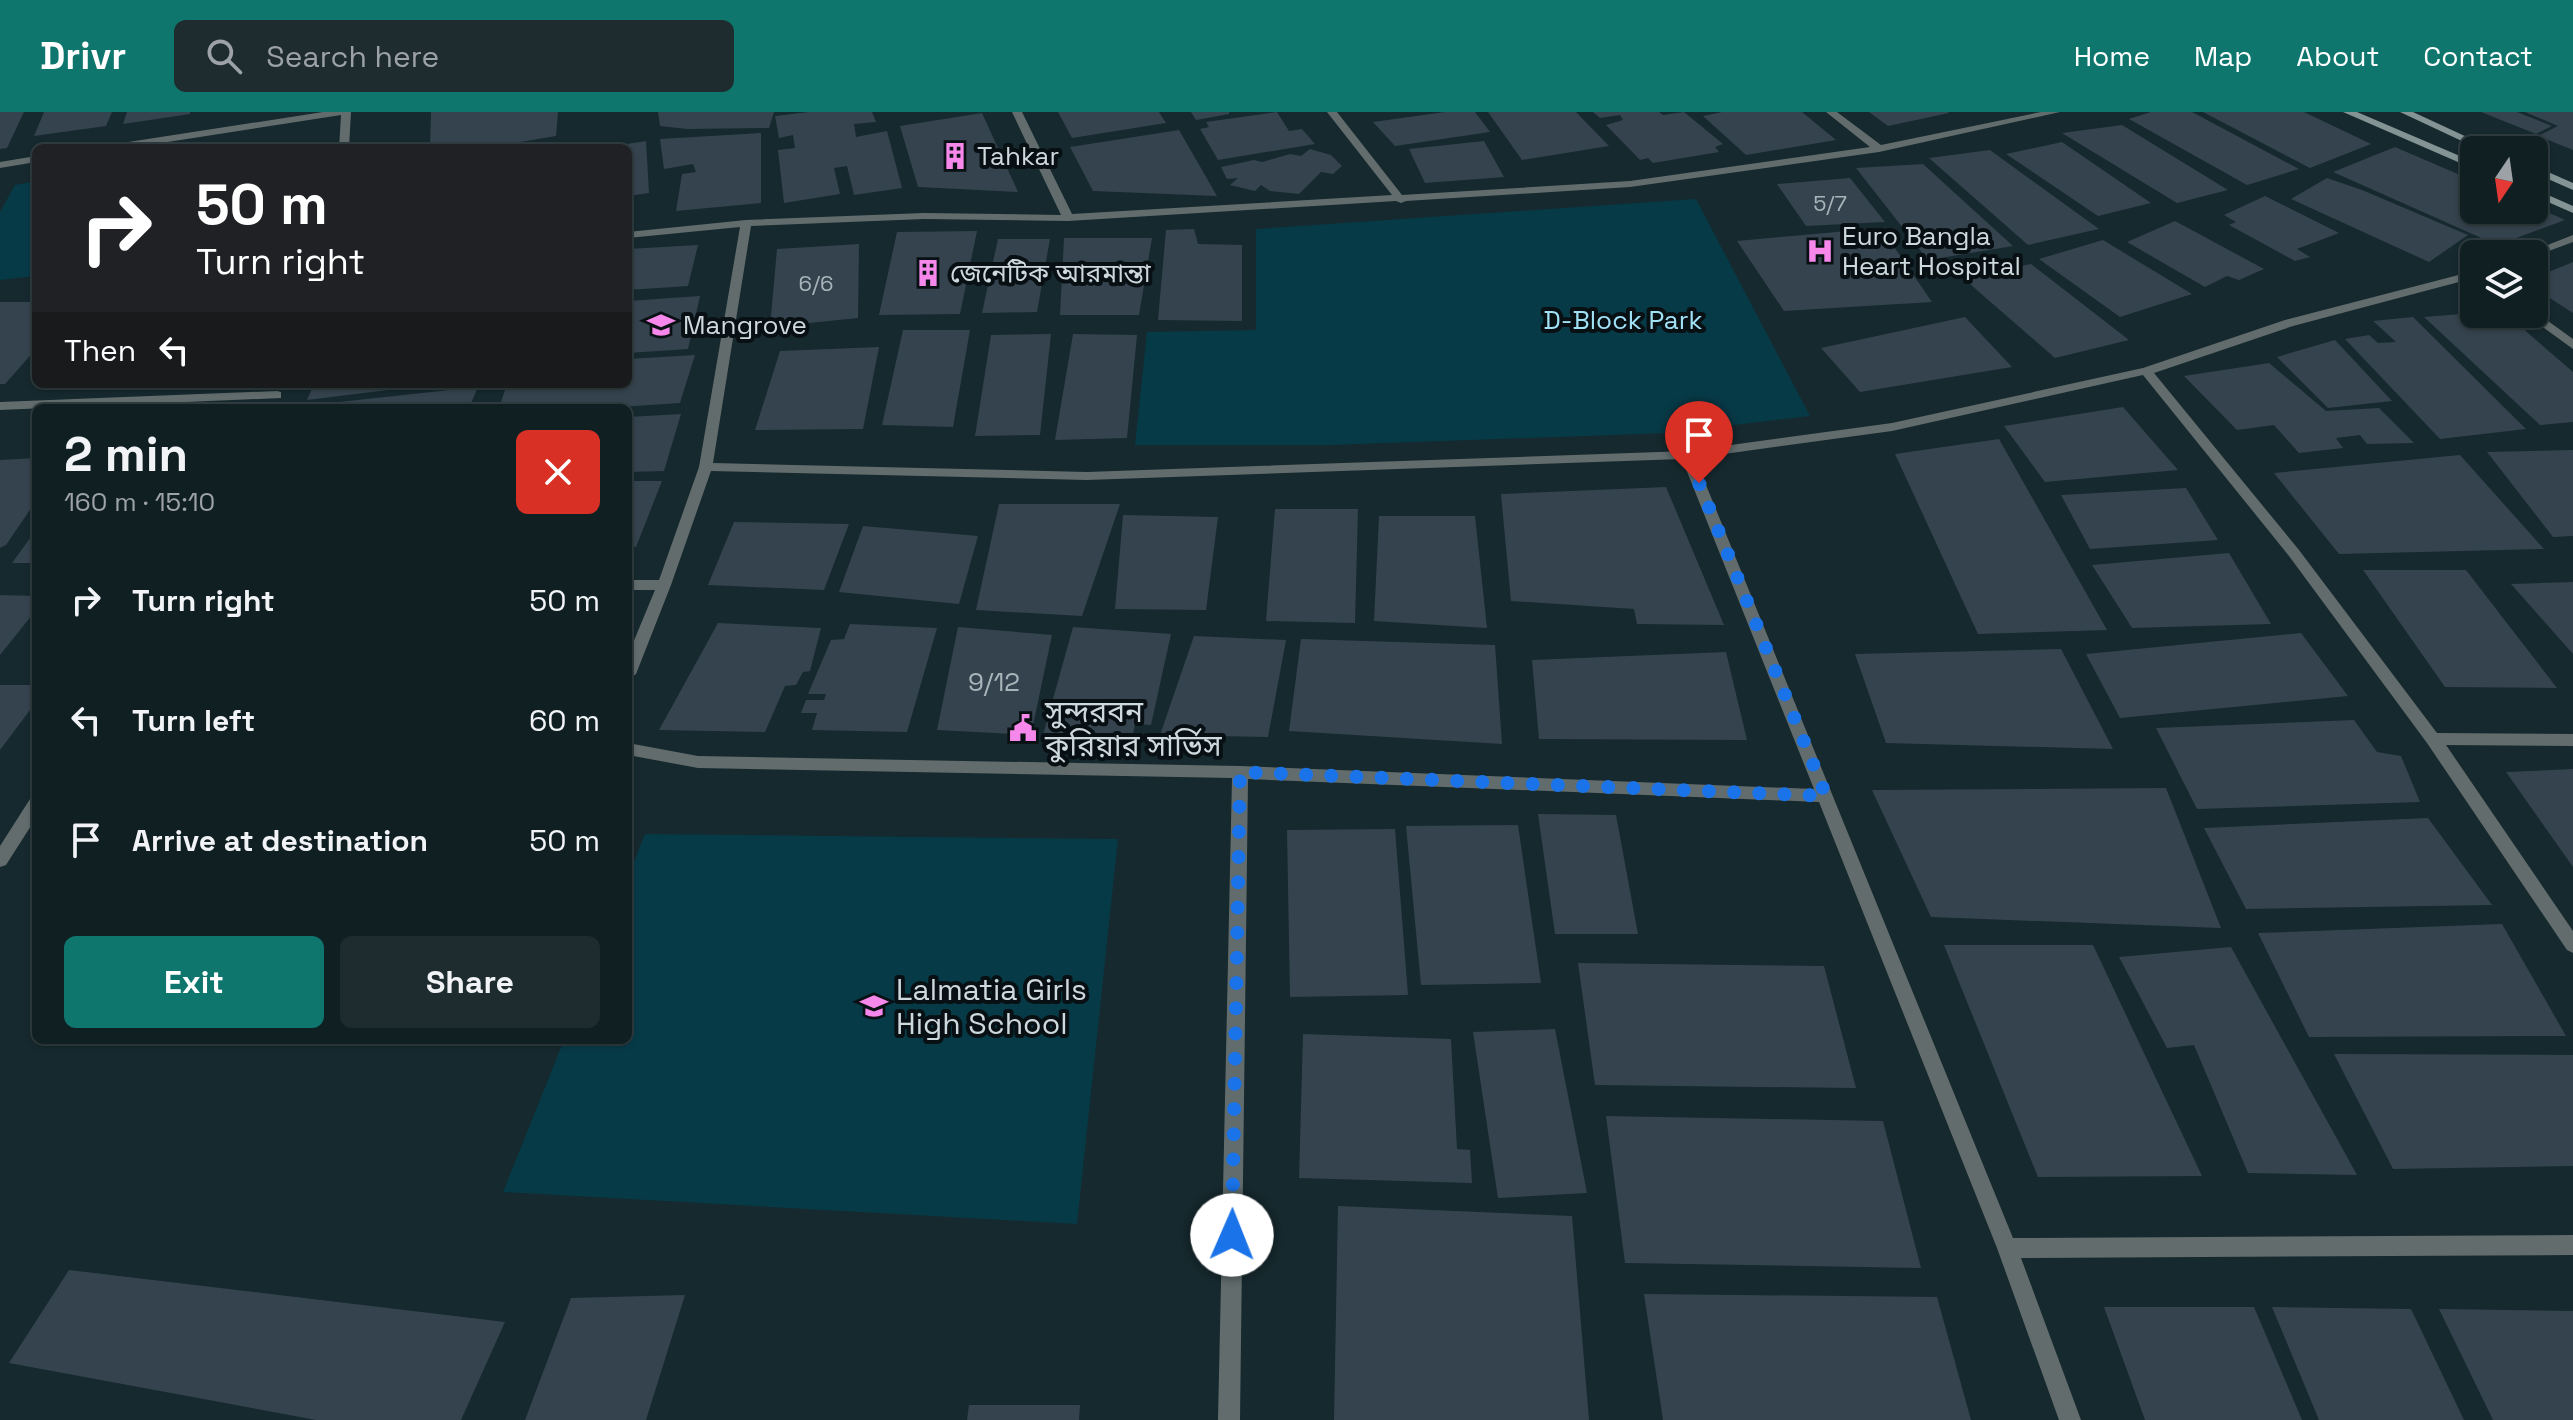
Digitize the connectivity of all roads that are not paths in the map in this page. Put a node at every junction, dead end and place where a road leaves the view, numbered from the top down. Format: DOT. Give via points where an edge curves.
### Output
graph roads {
  1 [pos="344,112"];
  2 [pos="1017,112"];
  3 [pos="1332,112"];
  4 [pos="1831,112"];
  5 [pos="2055,112"];
  6 [pos="2348,112"];
  7 [pos="2405,112"];
  8 [pos="2460,137"];
  9 [pos="135,144"];
  10 [pos="344,144"];
  11 [pos="1879,149"];
  12 [pos="32,160"];
  13 [pos="2460,160"];
  14 [pos="0,165"];
  15 [pos="2548,175"];
  16 [pos="2573,187"];
  17 [pos="2548,198"];
  18 [pos="1401,200"];
  19 [pos="2573,210"];
  20 [pos="1068,218"];
  21 [pos="746,223"];
  22 [pos="632,235"];
  23 [pos="2573,238"];
  24 [pos="2548,248"];
  25 [pos="2460,278"];
  26 [pos="2548,326"];
  27 [pos="2573,345"];
  28 [pos="2146,371"];
  29 [pos="279,389"];
  30 [pos="32,404"];
  31 [pos="33,404"];
  32 [pos="0,406"];
  33 [pos="1687,455"];
  34 [pos="706,467"];
  35 [pos="632,585"];
  36 [pos="664,585"];
  37 [pos="632,664"];
  38 [pos="2433,739"];
  39 [pos="2573,740"];
  40 [pos="632,750"];
  41 [pos="1240,772"];
  42 [pos="1826,796"];
  43 [pos="32,810"];
  44 [pos="0,860"];
  45 [pos="2573,945"];
  46 [pos="2573,1245"];
  47 [pos="2007,1248"];
  48 [pos="1229,1420"];
  49 [pos="2070,1420"];
  1 -- 9 [label="street"];
  1 -- 10 [label="street"];
  2 -- 20 [label="street"];
  3 -- 18 [label="street"];
  4 -- 11 [label="street"];
  5 -- 11 [label="street"];
  6 -- 13 [label="main road"];
  7 -- 8 [label="main road"];
  11 -- 18 [label="street" via="1702,177"];
  12 -- 14 [label="street"];
  15 -- 16 [label="main road"];
  17 -- 19 [label="main road"];
  18 -- 20 [label="street"];
  20 -- 21 [label="street" via="924,216"];
  21 -- 22 [label="street"];
  21 -- 34 [label="street"];
  23 -- 24 [label="street"];
  25 -- 28 [label="street" via="2289,323"];
  26 -- 27 [label="street"];
  28 -- 33 [label="street" via="1892,427"];
  28 -- 38 [label="street" via="2294,553"];
  29 -- 31 [label="street"];
  30 -- 32 [label="street"];
  33 -- 34 [label="street" via="1087,476"];
  33 -- 42 [label="street"];
  34 -- 36 [label="street"];
  35 -- 36 [label="street"];
  36 -- 37 [label="street"];
  38 -- 39 [label="street"];
  38 -- 45 [label="street"];
  40 -- 41 [label="street" via="698,762"];
  41 -- 42 [label="street"];
  41 -- 48 [label="street"];
  42 -- 47 [label="street"];
  43 -- 44 [label="street"];
  46 -- 47 [label="street"];
  47 -- 49 [label="street"];
}
